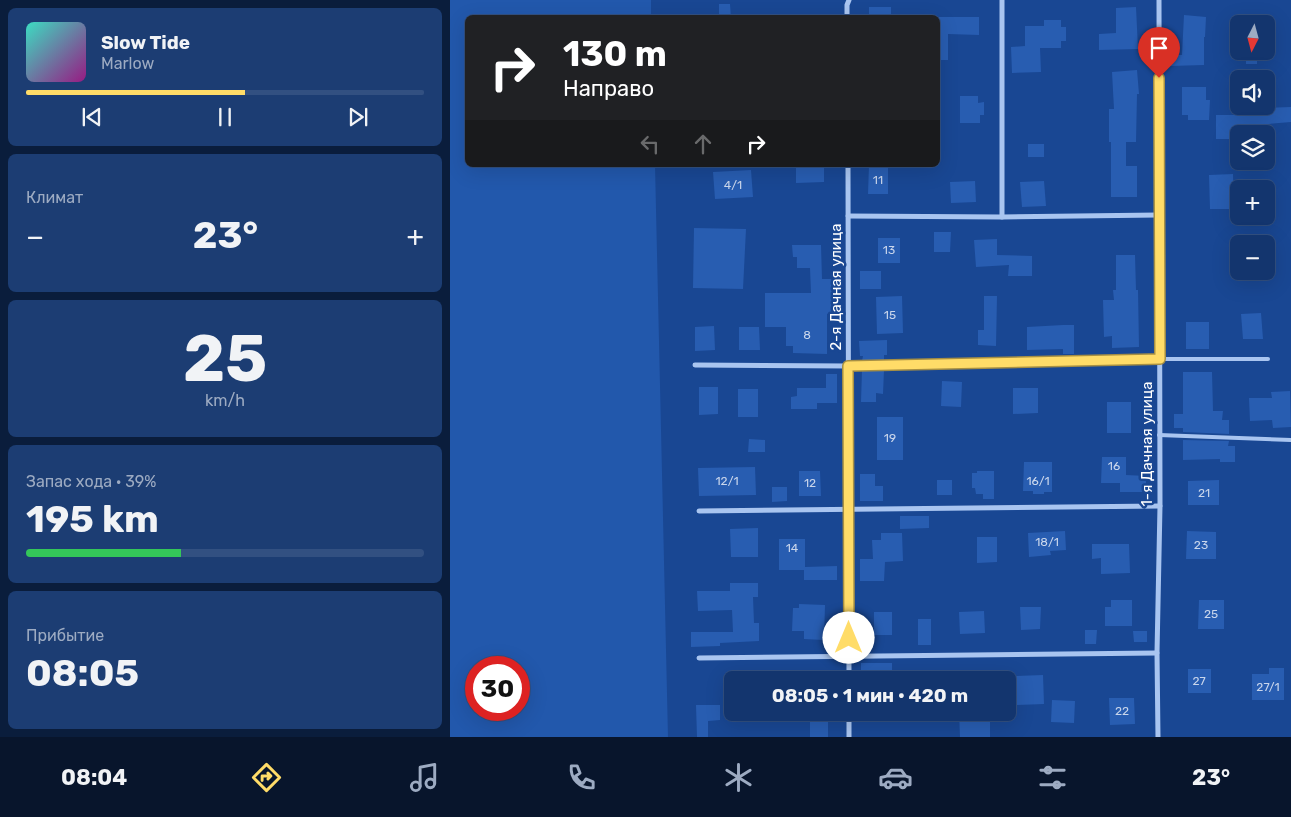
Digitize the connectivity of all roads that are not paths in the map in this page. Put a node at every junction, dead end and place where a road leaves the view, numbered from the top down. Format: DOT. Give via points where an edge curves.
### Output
graph roads {
  1 [pos="849,0"];
  2 [pos="1002,0"];
  3 [pos="1159,0"];
  4 [pos="847,15"];
  5 [pos="848,167"];
  6 [pos="1158,215"];
  7 [pos="848,216"];
  8 [pos="1002,217"];
  9 [pos="1160,359"];
  10 [pos="1268,359"];
  11 [pos="695,365"];
  12 [pos="848,366"];
  13 [pos="1159,435"];
  14 [pos="1291,440"];
  15 [pos="1160,506"];
  16 [pos="849,510"];
  17 [pos="699,511"];
  18 [pos="1157,653"];
  19 [pos="850,656"];
  20 [pos="699,658"];
  21 [pos="849,671"];
  22 [pos="849,721"];
  23 [pos="849,737"];
  24 [pos="1158,737"];
  1 -- 4 [label="street"];
  2 -- 8 [label="street"];
  3 -- 6 [label="street, 1-я Дачная улица"];
  5 -- 7 [label="street, 2-я Дачная улица"];
  6 -- 8 [label="street"];
  6 -- 9 [label="street, 1-я Дачная улица"];
  7 -- 8 [label="street"];
  7 -- 12 [label="street, 2-я Дачная улица"];
  9 -- 10 [label="lane"];
  9 -- 12 [label="street"];
  9 -- 13 [label="street, 1-я Дачная улица"];
  11 -- 12 [label="street"];
  12 -- 16 [label="street, 2-я Дачная улица"];
  13 -- 14 [label="lane"];
  13 -- 15 [label="street, 1-я Дачная улица"];
  15 -- 16 [label="street"];
  15 -- 18 [label="street, 1-я Дачная улица"];
  16 -- 17 [label="street"];
  16 -- 19 [label="street, 2-я Дачная улица"];
  18 -- 19 [label="street"];
  18 -- 24 [label="street, 1-я Дачная улица"];
  19 -- 20 [label="street"];
  19 -- 21 [label="street, 2-я Дачная улица"];
  22 -- 23 [label="street"];
}
